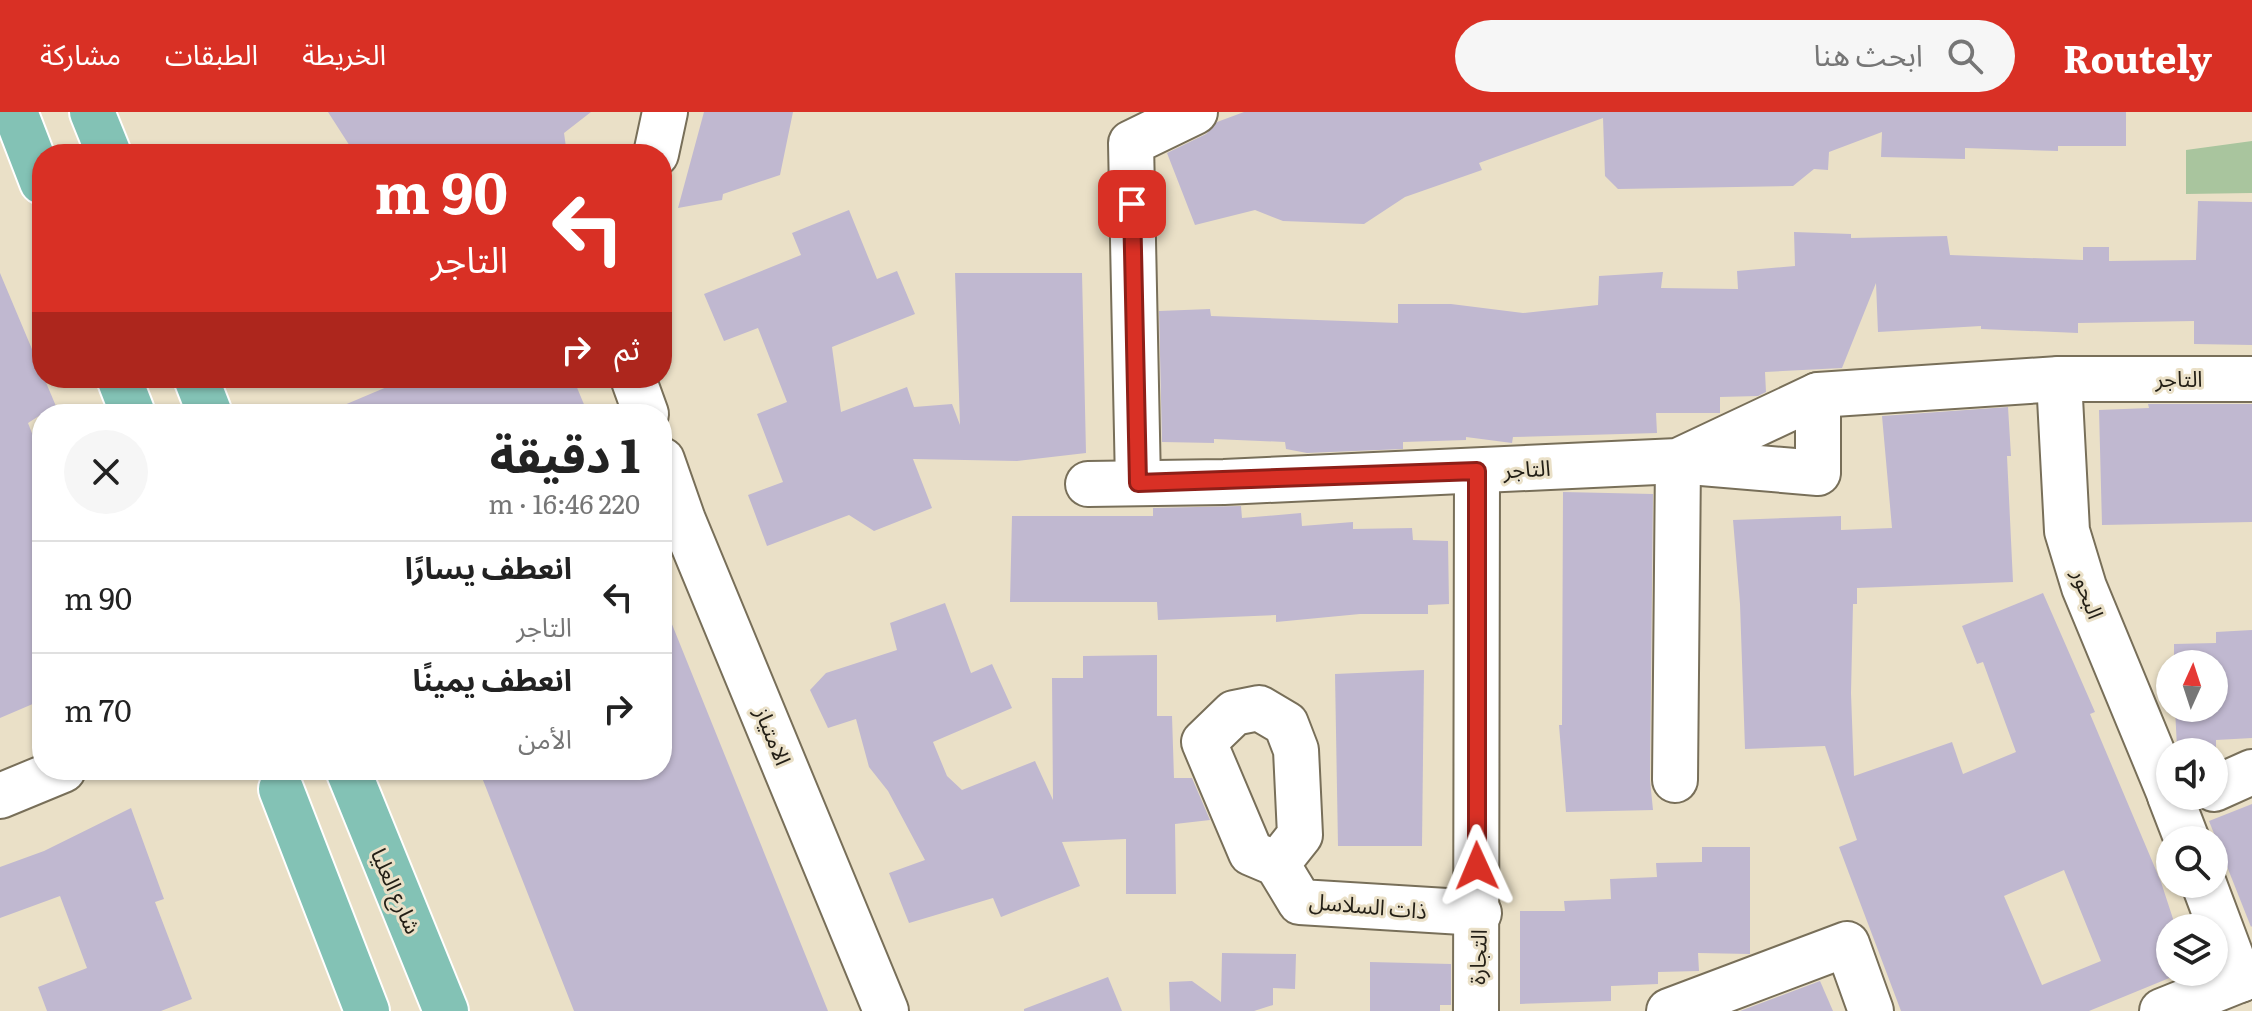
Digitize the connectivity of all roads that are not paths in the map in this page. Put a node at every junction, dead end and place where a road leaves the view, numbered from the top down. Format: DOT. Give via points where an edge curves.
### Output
graph roads {
  1 [pos="15,112"];
  2 [pos="92,112"];
  3 [pos="665,112"];
  4 [pos="1195,112"];
  5 [pos="105,144"];
  6 [pos="658,144"];
  7 [pos="32,156"];
  8 [pos="2059,379"];
  9 [pos="2252,379"];
  10 [pos="1818,395"];
  11 [pos="1678,461"];
  12 [pos="1477,471"];
  13 [pos="1138,483"];
  14 [pos="1088,484"];
  15 [pos="672,489"];
  16 [pos="2156,752"];
  17 [pos="2252,772"];
  18 [pos="39,780"];
  19 [pos="277,780"];
  20 [pos="1675,780"];
  21 [pos="2228,783"];
  22 [pos="353,790"];
  23 [pos="0,796"];
  24 [pos="1277,864"];
  25 [pos="2210,898"];
  26 [pos="1479,913"];
  27 [pos="2246,977"];
  28 [pos="367,1011"];
  29 [pos="446,1011"];
  30 [pos="886,1011"];
  31 [pos="1476,1011"];
  32 [pos="1669,1011"];
  33 [pos="1871,1011"];
  34 [pos="2162,1011"];
  1 -- 7 [label="main road"];
  2 -- 5 [label="main road"];
  3 -- 6 [label="street"];
  4 -- 13 [label="street" via="1131,143"];
  8 -- 9 [label="street, التاجر"];
  8 -- 10 [label="street, التاجر"];
  8 -- 16 [label="street, البحور" via="2067,531 2084,587"];
  10 -- 11 [label="street, التاجر"];
  10 -- 11 [label="street, التاجر" via="1818,473"];
  11 -- 12 [label="street, التاجر"];
  11 -- 20 [label="street"];
  12 -- 13 [label="street, التاجر"];
  12 -- 26 [label="street, التجارة"];
  13 -- 14 [label="street, التاجر"];
  15 -- 30 [label="street, الامتياز"];
  17 -- 21 [label="street"];
  18 -- 23 [label="street"];
  19 -- 22 [label="main road, شارع العليا" via="314,836 349,826"];
  19 -- 28 [label="main road, شارع العليا"];
  22 -- 29 [label="main road, شارع العليا"];
  24 -- 26 [label="street, ذات السلاسل" via="1300,902"];
  25 -- 27 [label="street"];
  26 -- 31 [label="street, التجارة"];
  27 -- 34 [label="street"];
  32 -- 33 [label="street" via="1847,944"];
}
